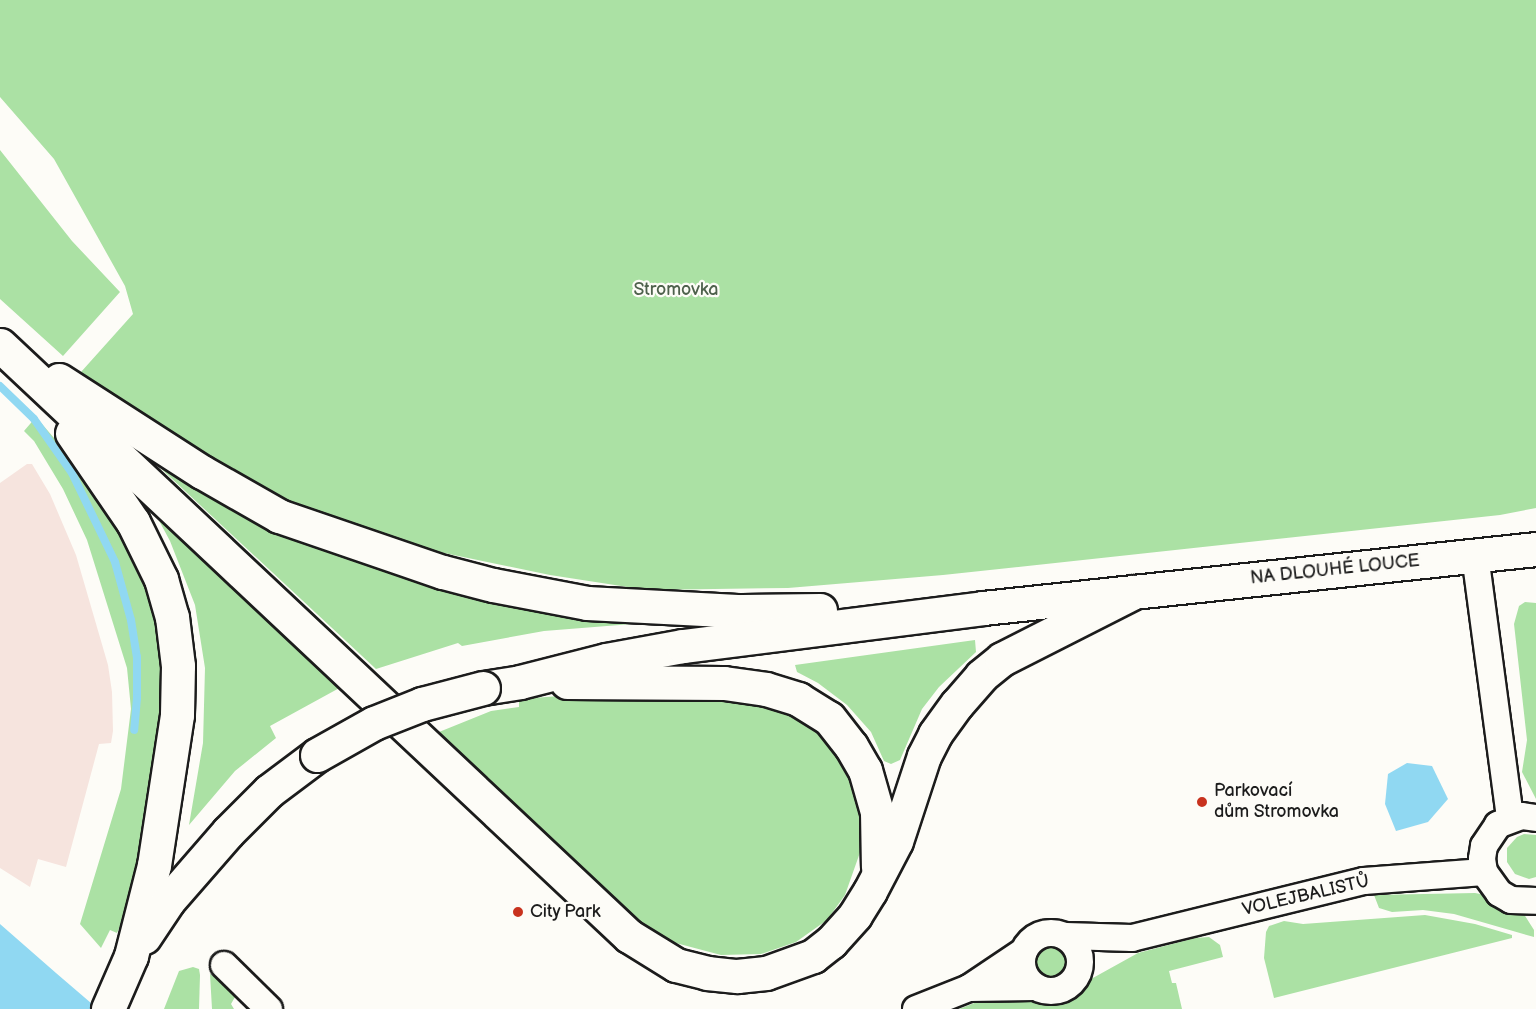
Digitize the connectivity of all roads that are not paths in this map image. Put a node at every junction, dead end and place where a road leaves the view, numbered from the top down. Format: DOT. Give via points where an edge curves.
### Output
graph roads {
  1 [pos="0,344"];
  2 [pos="1536,549"];
  3 [pos="1475,555"];
  4 [pos="1134,591"];
  5 [pos="983,608"];
  6 [pos="520,682"];
  7 [pos="1536,818"];
  8 [pos="1510,819"];
  9 [pos="1484,872"];
  10 [pos="878,874"];
  11 [pos="1536,901"];
  12 [pos="1066,936"];
  13 [pos="1132,938"];
  14 [pos="1024,951"];
  15 [pos="127,964"];
  16 [pos="224,965"];
  17 [pos="1080,970"];
  18 [pos="1034,987"];
  19 [pos="969,988"];
  20 [pos="108,1009"];
  21 [pos="269,1009"];
  22 [pos="916,1009"];
  1 -- 5 [label="main road" via="169,452 279,516 443,572 566,599 660,608"];
  1 -- 10 [label="main road" via="612,920 651,951 676,965 707,973 756,974 791,966 813,956 845,929"];
  1 -- 15 [label="main road" via="61,417 133,522 161,579 172,616 178,666 177,715 154,865"];
  2 -- 3 [label="main road, NA DLOUHÉ LOUCE"];
  3 -- 4 [label="main road, NA DLOUHÉ LOUCE"];
  3 -- 8 [label="street"];
  4 -- 5 [label="main road, NA DLOUHÉ LOUCE"];
  4 -- 10 [label="main road" via="1033,641 981,676 935,734 906,804 896,841"];
  5 -- 6 [label="main road" via="683,646"];
  6 -- 10 [label="main road" via="724,683 766,689 798,699 829,718 865,770 877,812"];
  6 -- 15 [label="main road, bridge" via="422,704 374,723 317,755 269,791 228,832 168,901"];
  7 -- 8 [label="street"];
  8 -- 9 [label="street" via="1498,825 1484,846"];
  9 -- 11 [label="street" via="1499,893 1511,900"];
  9 -- 13 [label="street, VOLEJBALISTŮ" via="1364,881"];
  12 -- 13 [label="street, VOLEJBALISTŮ"];
  12 -- 14 [label="street, VOLEJBALISTŮ" via="1046,933 1029,943"];
  12 -- 17 [label="street" via="1079,951"];
  13 -- 17 [label="street, VOLEJBALISTŮ"];
  14 -- 18 [label="street" via="1023,971"];
  14 -- 19 [label="street, VOLEJBALISTŮ"];
  15 -- 20 [label="main road"];
  16 -- 21 [label="street"];
  17 -- 18 [label="street, VOLEJBALISTŮ" via="1070,986 1061,990 1042,991"];
  18 -- 19 [label="street, VOLEJBALISTŮ"];
  19 -- 22 [label="street, VOLEJBALISTŮ"];
}
